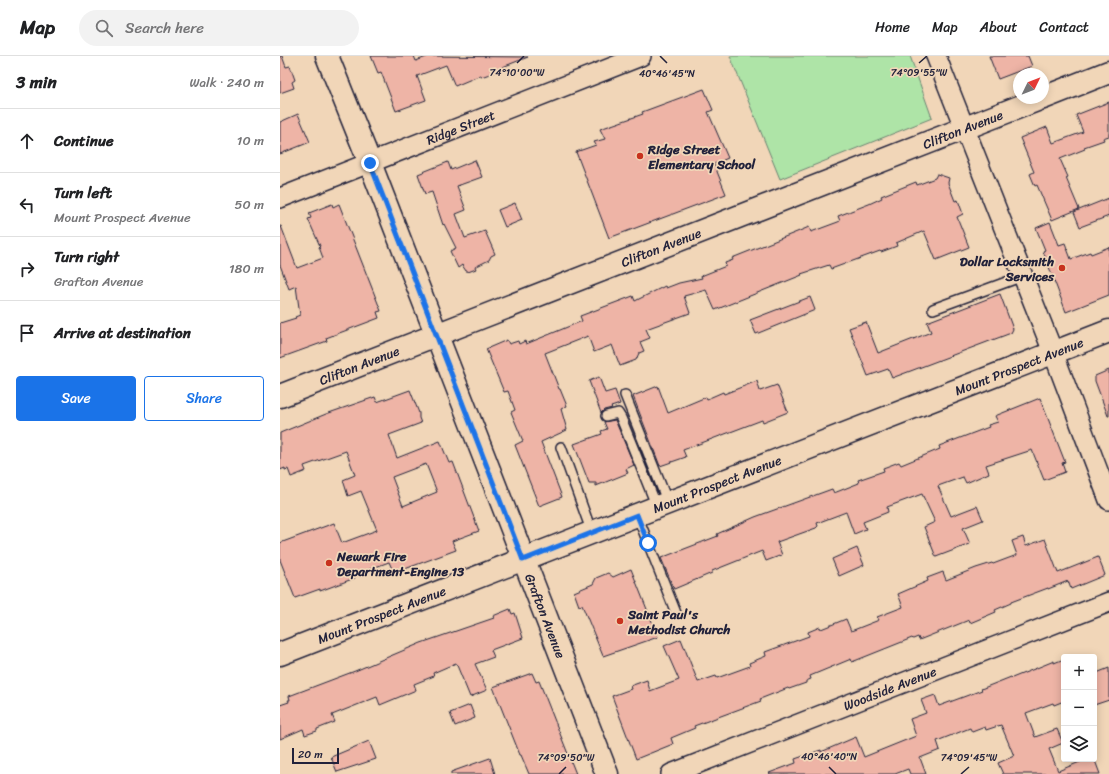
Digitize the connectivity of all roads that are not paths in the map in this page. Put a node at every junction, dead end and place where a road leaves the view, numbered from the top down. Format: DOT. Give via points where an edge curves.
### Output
graph roads {
  1 [pos="327,56"];
  2 [pos="640,56"];
  3 [pos="936,56"];
  4 [pos="1109,72"];
  5 [pos="1049,95"];
  6 [pos="1026,104"];
  7 [pos="964,128"];
  8 [pos="370,163"];
  9 [pos="280,198"];
  10 [pos="1023,276"];
  11 [pos="933,309"];
  12 [pos="1109,331"];
  13 [pos="436,336"];
  14 [pos="1053,352"];
  15 [pos="625,395"];
  16 [pos="280,396"];
  17 [pos="606,416"];
  18 [pos="561,447"];
  19 [pos="1109,500"];
  20 [pos="654,509"];
  21 [pos="592,533"];
  22 [pos="523,560"];
  23 [pos="1109,602"];
  24 [pos="676,613"];
  25 [pos="280,654"];
  26 [pos="607,774"];
  27 [pos="671,774"];
  1 -- 8 [label="street, Grafton Avenue"];
  2 -- 8 [label="street, Ridge Street"];
  3 -- 7 [label="street"];
  4 -- 5 [label="street, Clifton Avenue"];
  6 -- 7 [label="street, Clifton Avenue"];
  7 -- 10 [label="street"];
  7 -- 13 [label="street, Clifton Avenue"];
  8 -- 9 [label="street, Ridge Street"];
  8 -- 13 [label="street, Grafton Avenue"];
  10 -- 11 [label="lane"];
  10 -- 14 [label="street"];
  12 -- 14 [label="street, Mount Prospect Avenue"];
  13 -- 16 [label="street, Clifton Avenue"];
  13 -- 22 [label="street, Grafton Avenue"];
  14 -- 19 [label="street"];
  14 -- 20 [label="street, Mount Prospect Avenue"];
  15 -- 20 [label="lane"];
  17 -- 20 [label="lane" via="618,413 621,418"];
  18 -- 21 [label="lane"];
  20 -- 21 [label="street, Mount Prospect Avenue"];
  20 -- 24 [label="lane"];
  21 -- 22 [label="street, Mount Prospect Avenue"];
  22 -- 25 [label="street, Mount Prospect Avenue"];
  22 -- 26 [label="street, Grafton Avenue"];
  23 -- 27 [label="street, Woodside Avenue"];
}
